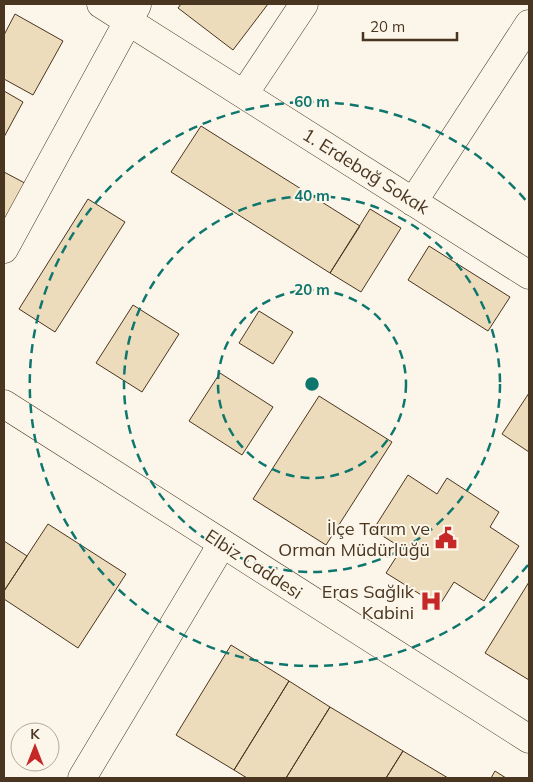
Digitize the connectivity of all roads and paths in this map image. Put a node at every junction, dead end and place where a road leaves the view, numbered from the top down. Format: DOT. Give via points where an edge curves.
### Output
graph roads {
  1 [pos="101,4"];
  2 [pos="304,4"];
  3 [pos="133,12"];
  4 [pos="529,24"];
  5 [pos="244,94"];
  6 [pos="414,202"];
  7 [pos="4,249"];
  8 [pos="529,275"];
  9 [pos="4,404"];
  10 [pos="222,544"];
  11 [pos="529,739"];
  12 [pos="82,778"];
  1 -- 3 [label="street, 1. Erdebağ Sokak"];
  2 -- 5 [label="street"];
  3 -- 5 [label="street, 1. Erdebağ Sokak"];
  3 -- 7 [label="street"];
  4 -- 6 [label="street"];
  5 -- 6 [label="street, 1. Erdebağ Sokak"];
  6 -- 8 [label="street, 1. Erdebağ Sokak"];
  9 -- 10 [label="street, Elbiz Caddesi"];
  10 -- 11 [label="street, Elbiz Caddesi"];
  10 -- 12 [label="street"];
}
